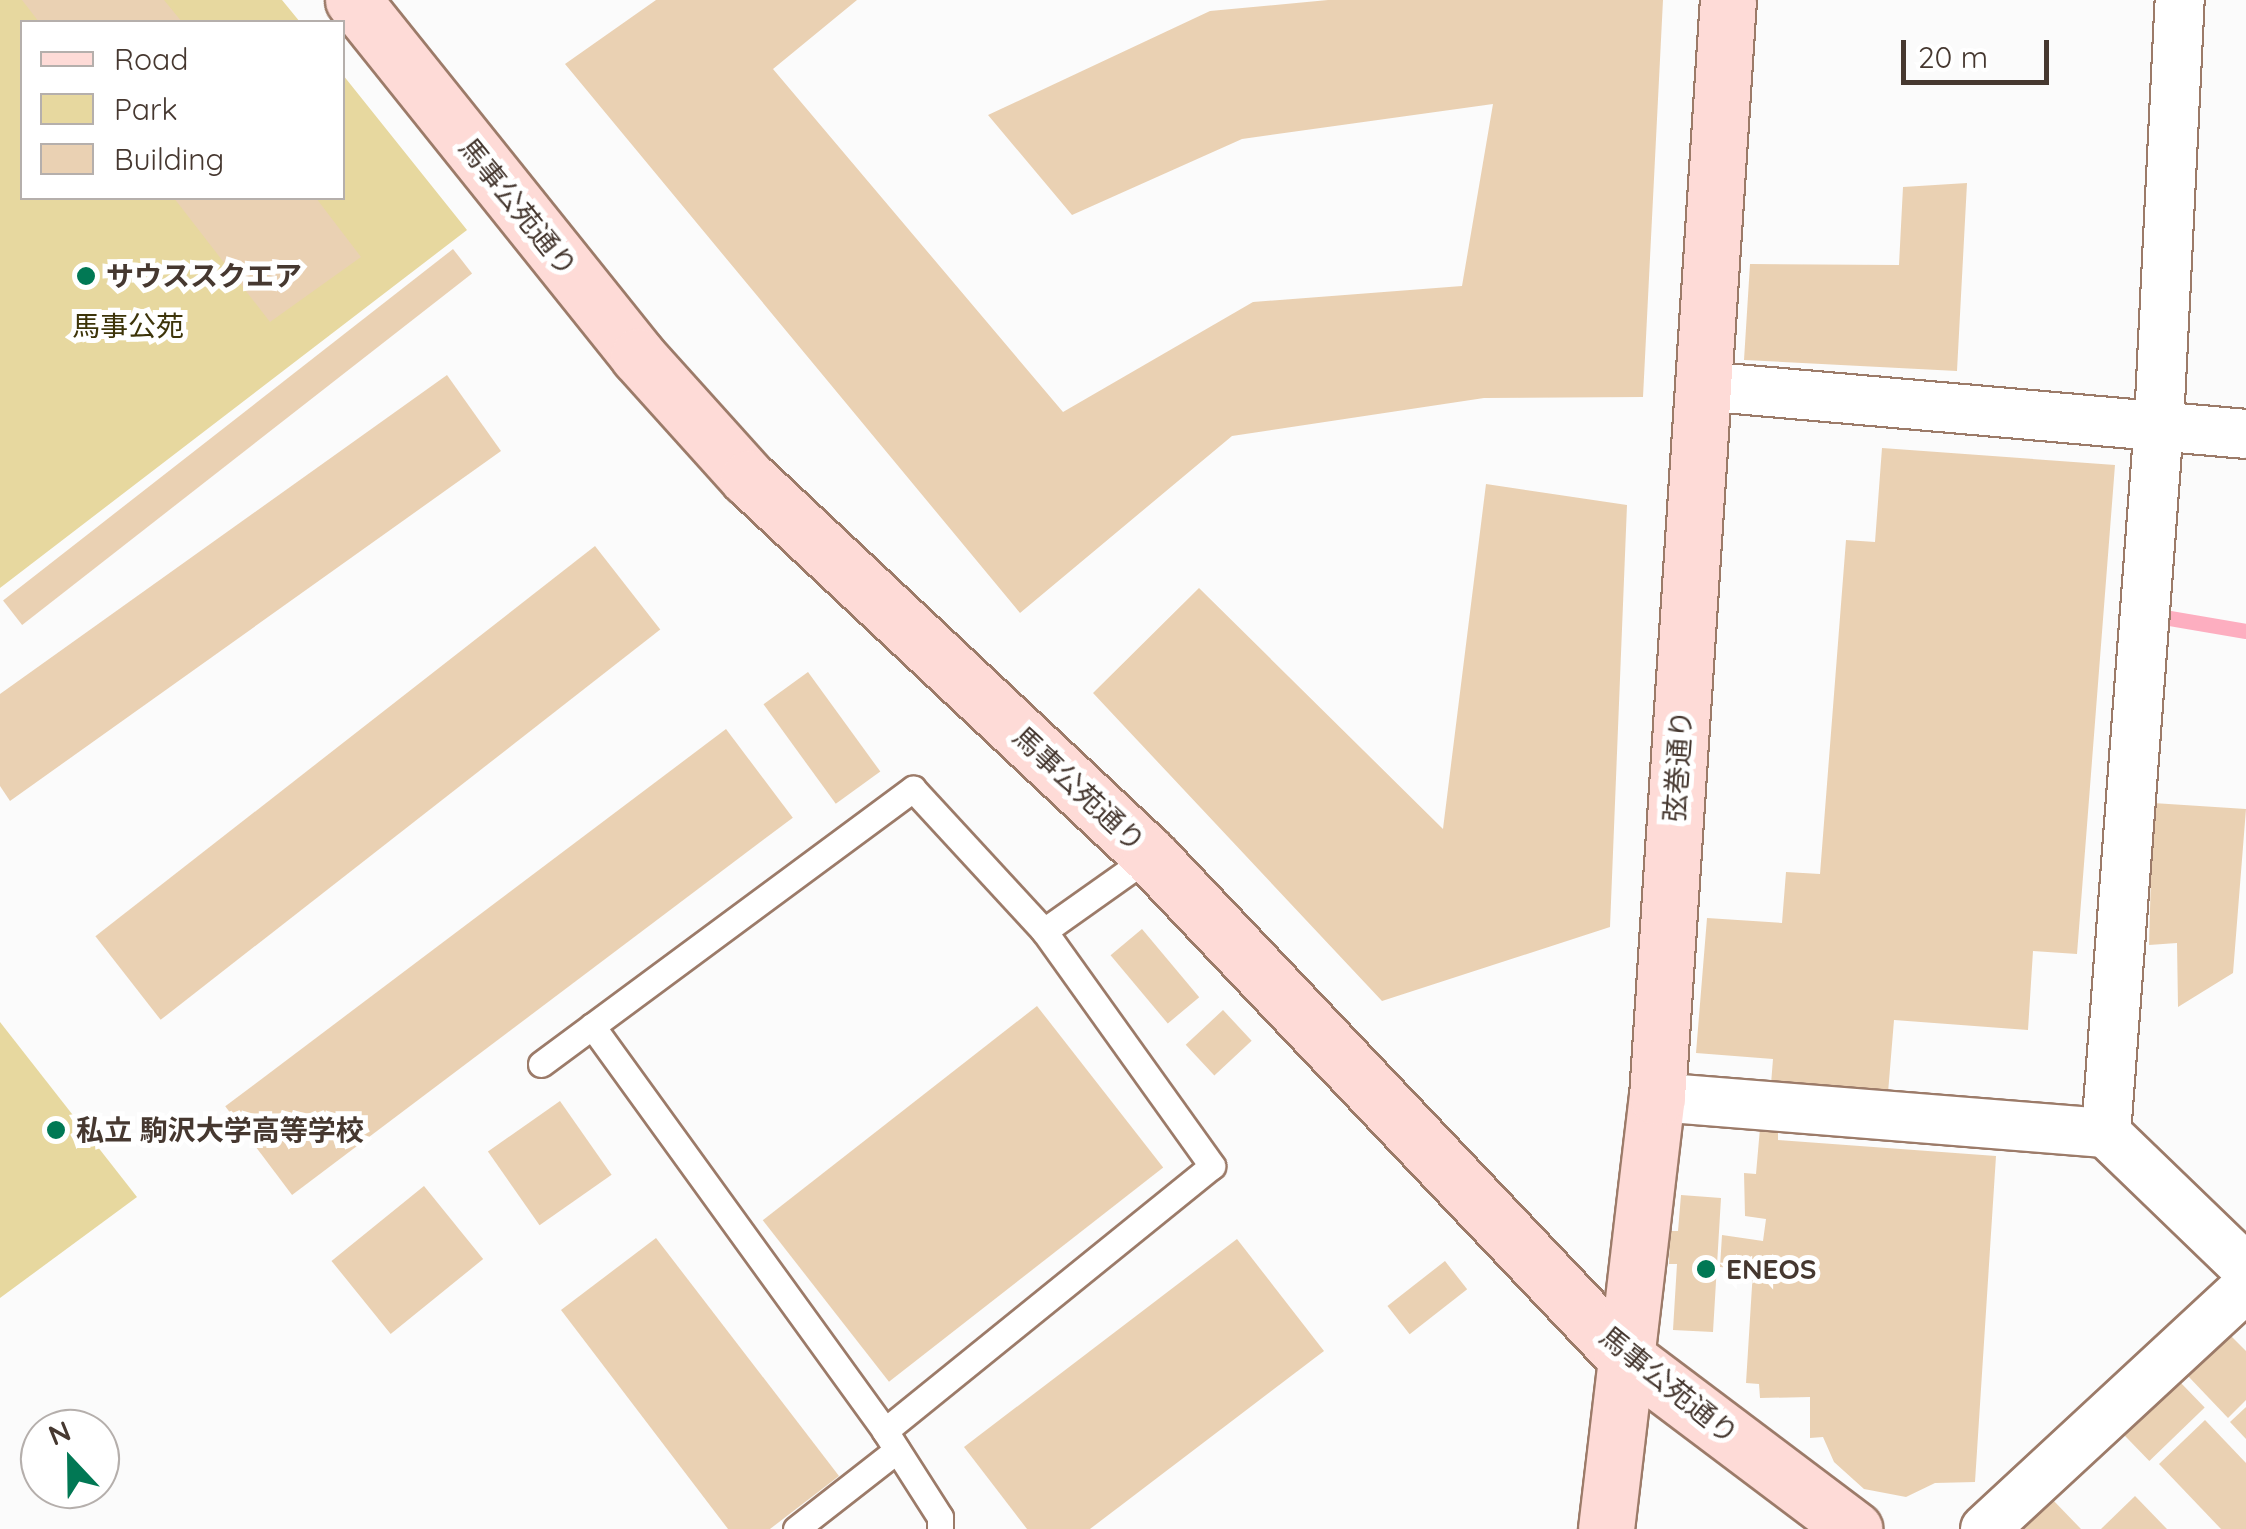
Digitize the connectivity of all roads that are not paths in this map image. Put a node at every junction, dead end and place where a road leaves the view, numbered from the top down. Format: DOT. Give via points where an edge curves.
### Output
graph roads {
  1 [pos="353,0"];
  2 [pos="1728,0"];
  3 [pos="2180,0"];
  4 [pos="1702,386"];
  5 [pos="2159,422"];
  6 [pos="2246,434"];
  7 [pos="1150,856"];
  8 [pos="1044,931"];
  9 [pos="592,1026"];
  10 [pos="541,1064"];
  11 [pos="1656,1098"];
  12 [pos="2106,1134"];
  13 [pos="2246,1268"];
  14 [pos="2246,1286"];
  15 [pos="1622,1354"];
  16 [pos="891,1440"];
  17 [pos="796,1529"];
  18 [pos="940,1529"];
  19 [pos="1606,1529"];
  20 [pos="1854,1529"];
  21 [pos="1985,1529"];
  1 -- 7 [label="street, 馬事公苑通り" via="690,417"];
  2 -- 4 [label="street, 弦巻通り"];
  3 -- 5 [label="street"];
  4 -- 5 [label="street"];
  4 -- 11 [label="street, 弦巻通り"];
  5 -- 6 [label="street"];
  5 -- 12 [label="street"];
  7 -- 8 [label="lane"];
  7 -- 15 [label="street, 馬事公苑通り"];
  8 -- 9 [label="lane" via="912,790"];
  8 -- 16 [label="lane" via="1212,1166"];
  9 -- 10 [label="lane"];
  9 -- 16 [label="lane"];
  11 -- 12 [label="street"];
  11 -- 15 [label="street, 弦巻通り"];
  12 -- 13 [label="street"];
  14 -- 21 [label="street"];
  15 -- 19 [label="street, 弦巻通り"];
  15 -- 20 [label="street, 馬事公苑通り"];
  16 -- 17 [label="lane"];
  16 -- 18 [label="lane" via="940,1517"];
}
